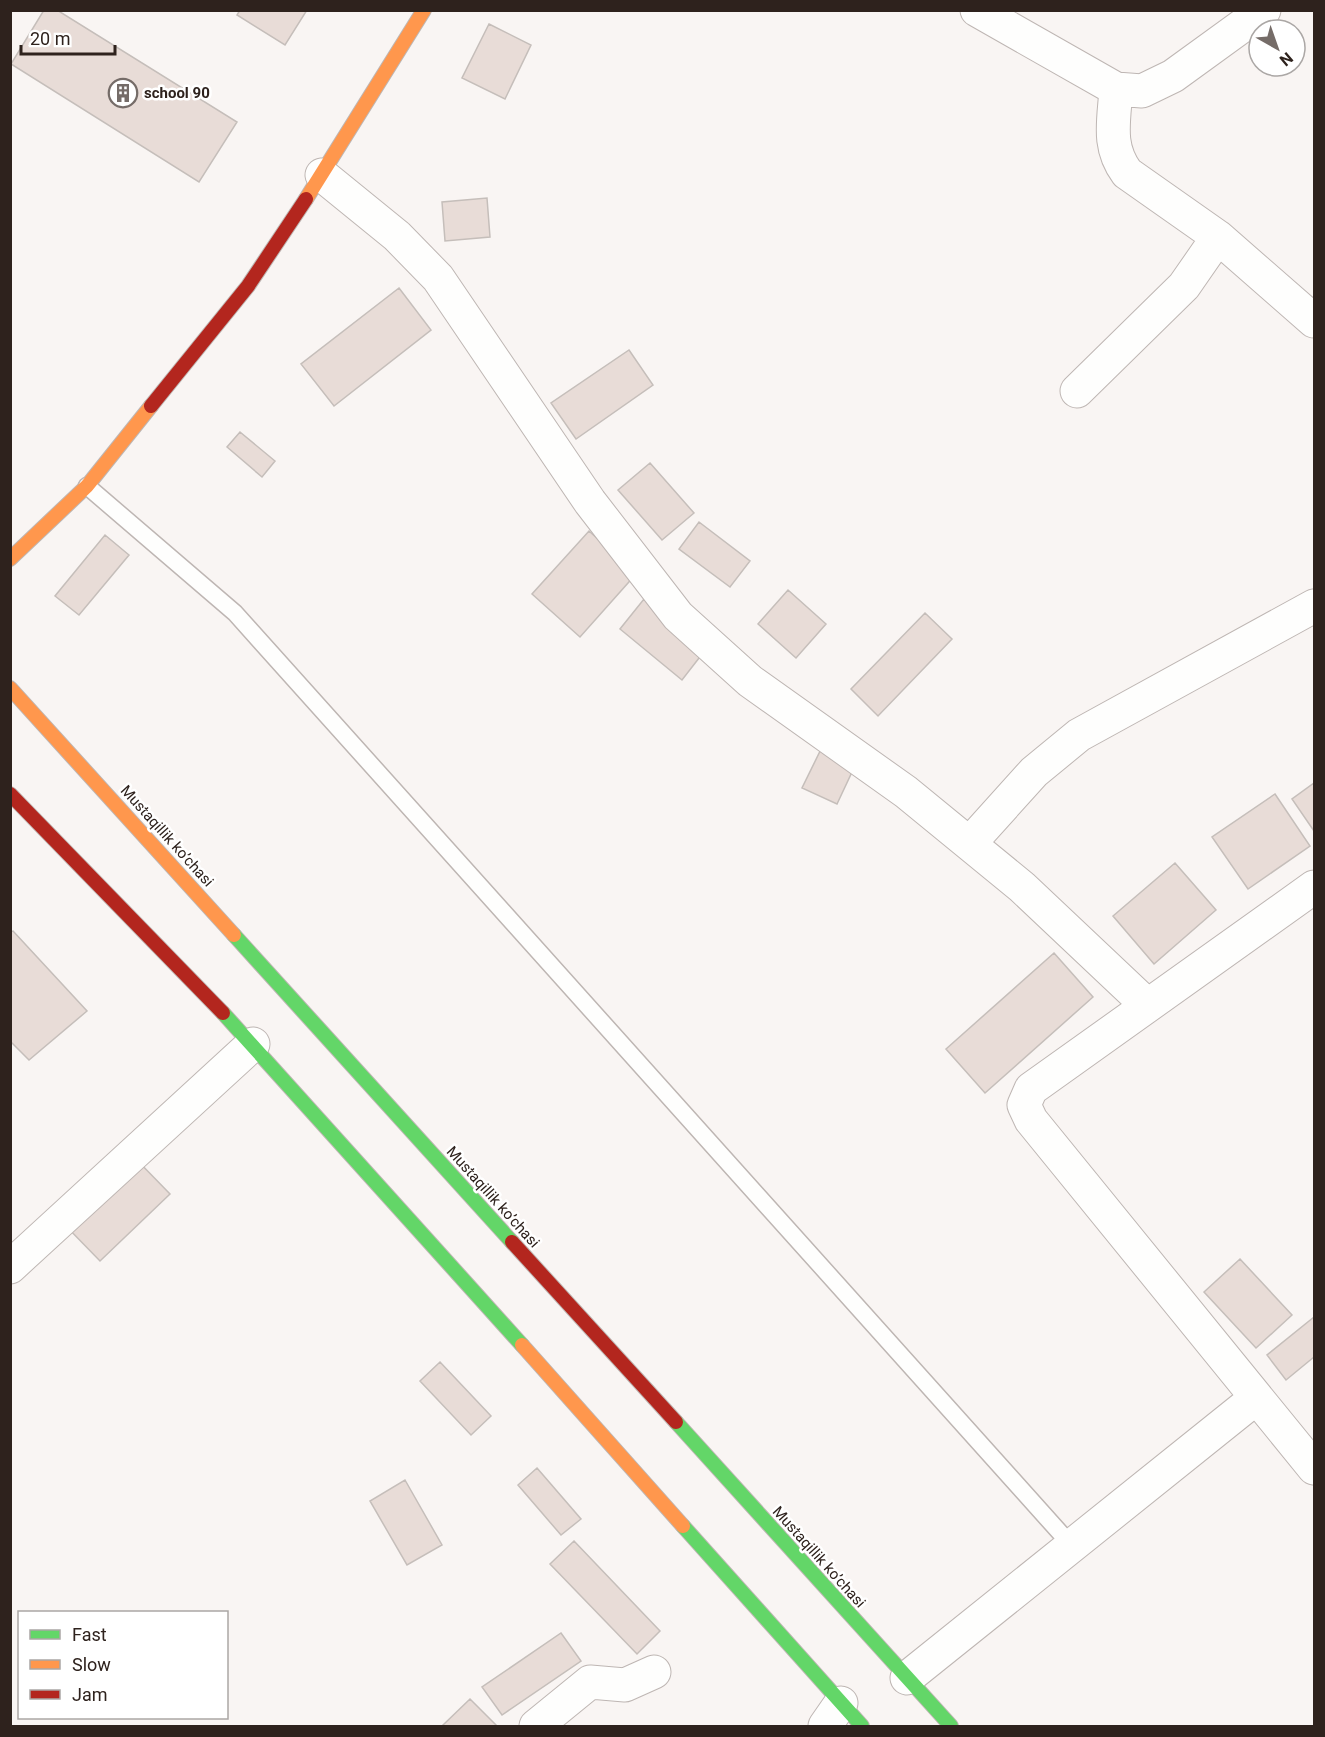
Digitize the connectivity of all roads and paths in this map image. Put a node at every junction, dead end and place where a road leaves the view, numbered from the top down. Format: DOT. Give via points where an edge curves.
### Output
graph roads {
  1 [pos="424,10"];
  2 [pos="977,10"];
  3 [pos="1264,10"];
  4 [pos="1116,90"];
  5 [pos="322,175"];
  6 [pos="1218,237"];
  7 [pos="1314,321"];
  8 [pos="1077,391"];
  9 [pos="87,486"];
  10 [pos="10,560"];
  11 [pos="1314,606"];
  12 [pos="10,688"];
  13 [pos="11,797"];
  14 [pos="970,843"];
  15 [pos="1314,887"];
  16 [pos="1147,1005"];
  17 [pos="253,1044"];
  18 [pos="10,1267"];
  19 [pos="1256,1398"];
  20 [pos="1314,1468"];
  21 [pos="1072,1546"];
  22 [pos="654,1672"];
  23 [pos="907,1678"];
  24 [pos="842,1719"];
  25 [pos="536,1726"];
  26 [pos="951,1726"];
  1 -- 5 [label="main road"];
  2 -- 4 [label="street"];
  3 -- 4 [label="street" via="1173,76 1142,91"];
  4 -- 6 [label="street" via="1112,141 1117,159 1127,173"];
  5 -- 9 [label="main road" via="248,285"];
  5 -- 14 [label="street" via="397,236 438,278 590,502 678,616 750,681 906,792"];
  6 -- 7 [label="street"];
  6 -- 8 [label="street" via="1184,286"];
  9 -- 10 [label="main road"];
  9 -- 21 [label="lane" via="235,614"];
  11 -- 14 [label="street" via="1079,735 1034,772"];
  12 -- 23 [label="main road, Mustaqillik ko’chasi"];
  13 -- 17 [label="main road"];
  14 -- 16 [label="street"];
  15 -- 16 [label="street"];
  16 -- 19 [label="street" via="1031,1089 1024,1105 1031,1120"];
  17 -- 18 [label="street"];
  17 -- 24 [label="main road"];
  19 -- 20 [label="street"];
  19 -- 21 [label="street"];
  21 -- 23 [label="street"];
  22 -- 25 [label="street" via="625,1685 590,1682"];
  23 -- 26 [label="main road, Mustaqillik ko’chasi"];
}
